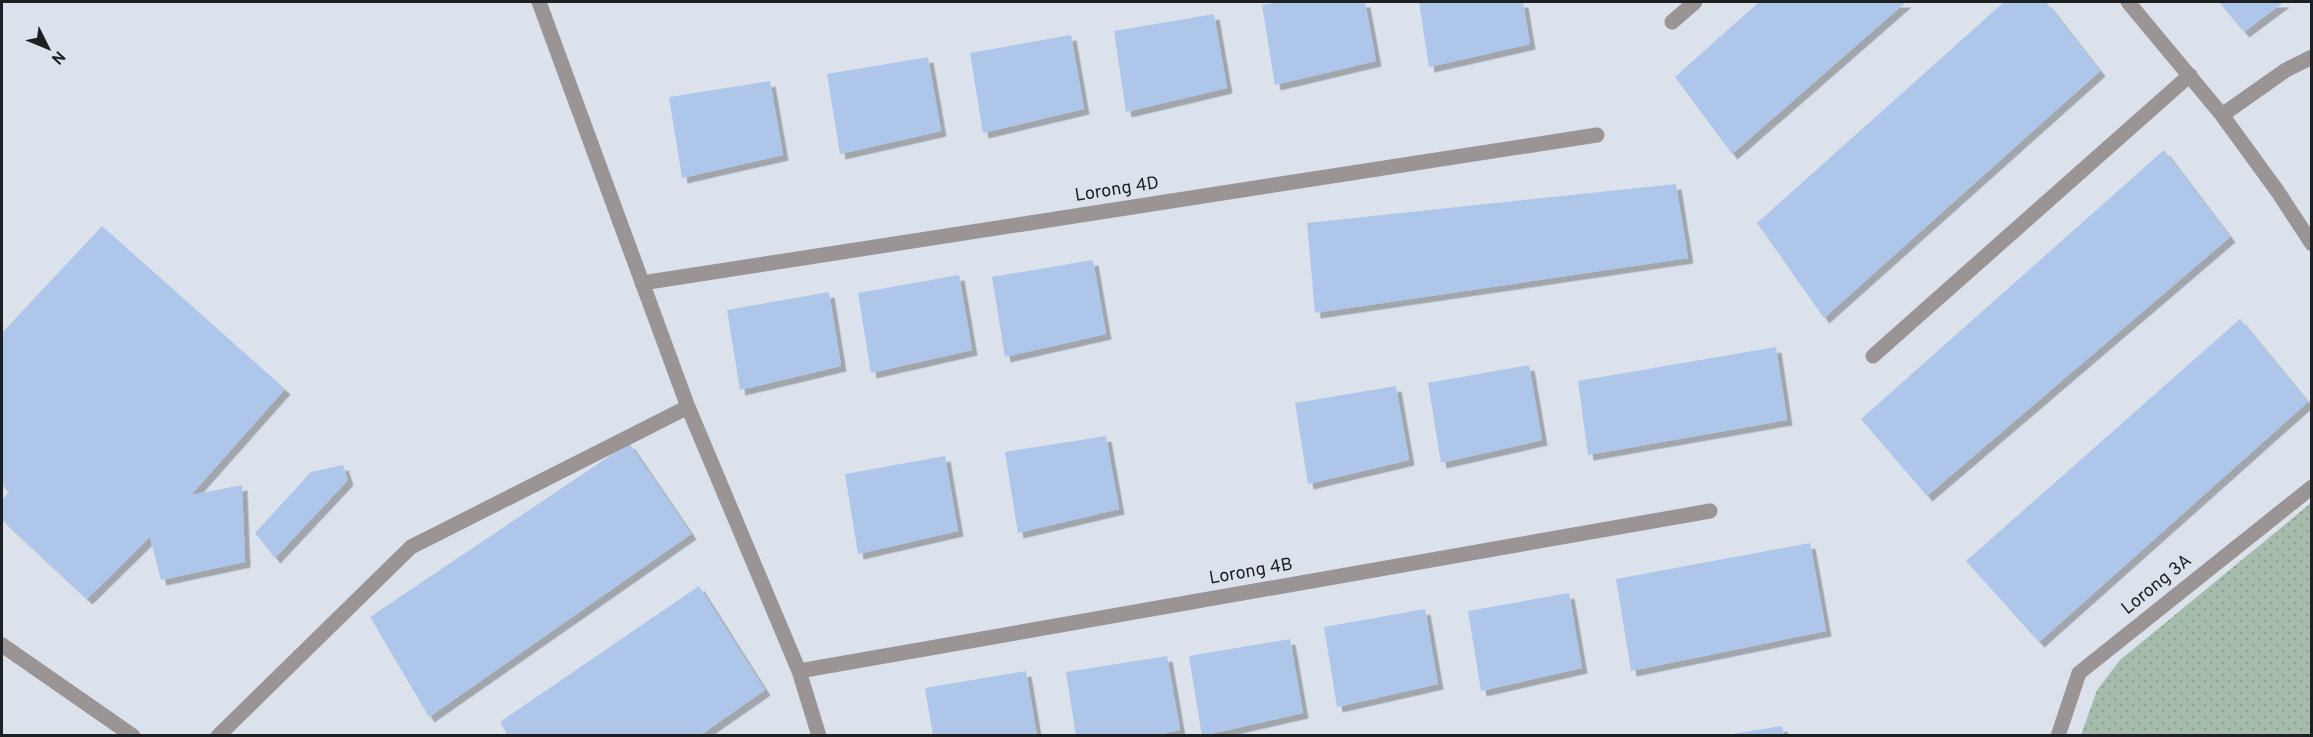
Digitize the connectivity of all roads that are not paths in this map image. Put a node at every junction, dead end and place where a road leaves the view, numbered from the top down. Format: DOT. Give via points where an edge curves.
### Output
graph roads {
  1 [pos="539,2"];
  2 [pos="1695,2"];
  3 [pos="2128,2"];
  4 [pos="1672,22"];
  5 [pos="2312,57"];
  6 [pos="2190,75"];
  7 [pos="2222,115"];
  8 [pos="1597,135"];
  9 [pos="2312,244"];
  10 [pos="642,283"];
  11 [pos="1873,356"];
  12 [pos="688,407"];
  13 [pos="2312,487"];
  14 [pos="1710,511"];
  15 [pos="2,645"];
  16 [pos="799,671"];
  17 [pos="133,735"];
  18 [pos="218,735"];
  19 [pos="819,735"];
  20 [pos="2058,735"];
  1 -- 10 [label="street"];
  2 -- 4 [label="street"];
  3 -- 6 [label="street"];
  5 -- 7 [label="street" via="2286,70"];
  6 -- 7 [label="street"];
  6 -- 11 [label="street"];
  7 -- 9 [label="street"];
  8 -- 10 [label="street, Lorong 4D"];
  10 -- 12 [label="street"];
  12 -- 16 [label="street"];
  12 -- 18 [label="street" via="411,547"];
  13 -- 20 [label="street, Lorong 3A" via="2079,673"];
  14 -- 16 [label="street, Lorong 4B"];
  15 -- 17 [label="street"];
  16 -- 19 [label="street"];
}
